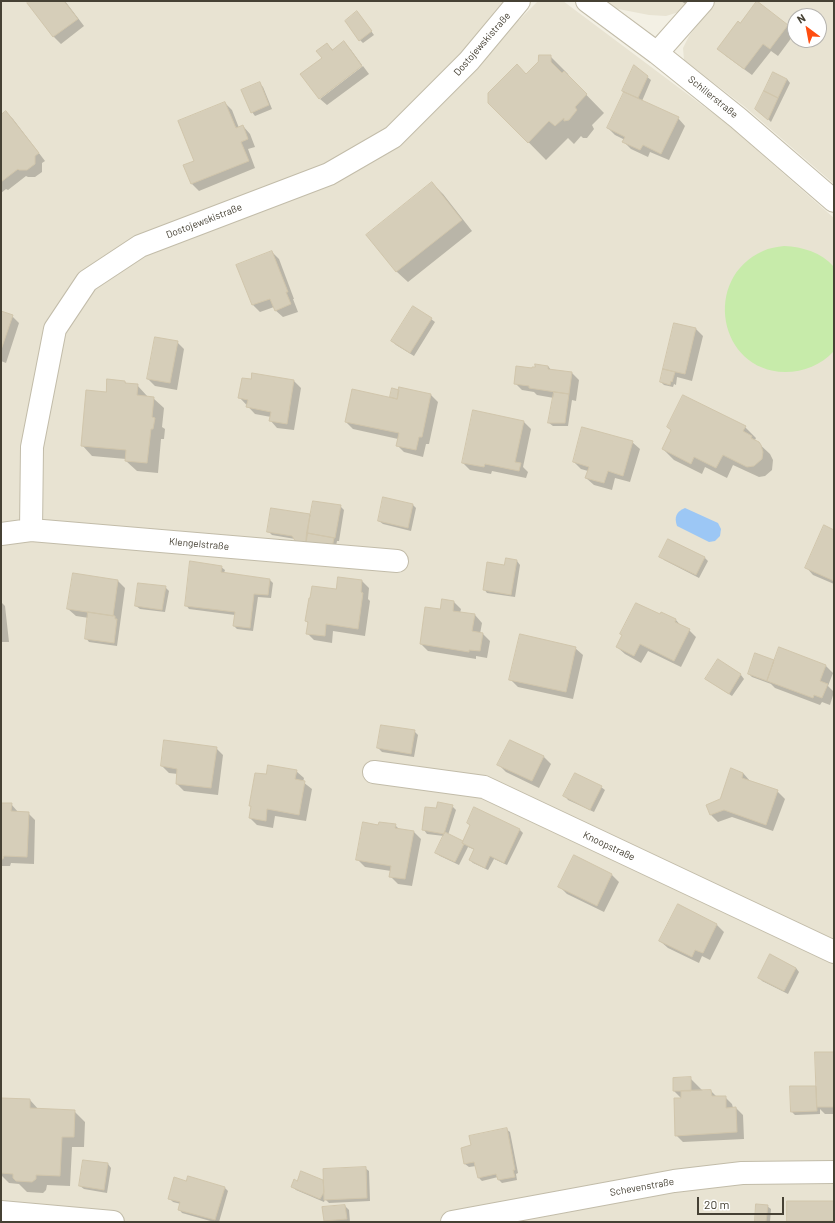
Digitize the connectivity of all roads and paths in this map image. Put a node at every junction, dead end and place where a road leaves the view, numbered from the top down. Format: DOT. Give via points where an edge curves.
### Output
graph roads {
  1 [pos="519,1"];
  2 [pos="587,1"];
  3 [pos="703,1"];
  4 [pos="657,53"];
  5 [pos="834,201"];
  6 [pos="31,530"];
  7 [pos="1,534"];
  8 [pos="397,561"];
  9 [pos="374,772"];
  10 [pos="834,952"];
  11 [pos="834,1172"];
  12 [pos="1,1212"];
  13 [pos="113,1222"];
  14 [pos="452,1222"];
  1 -- 6 [label="street, Dostojewskistraße" via="469,61 393,137 329,174 140,246 87,281 55,329 32,447"];
  2 -- 4 [label="street, Schillerstraße"];
  3 -- 4 [label="street"];
  4 -- 5 [label="street, Schillerstraße" via="738,118"];
  6 -- 7 [label="street, Klengelstraße"];
  6 -- 8 [label="street, Klengelstraße"];
  9 -- 10 [label="street, Knoopstraße" via="484,788"];
  11 -- 14 [label="street, Schevenstraße" via="742,1173 674,1181"];
  12 -- 13 [label="street"];
}
